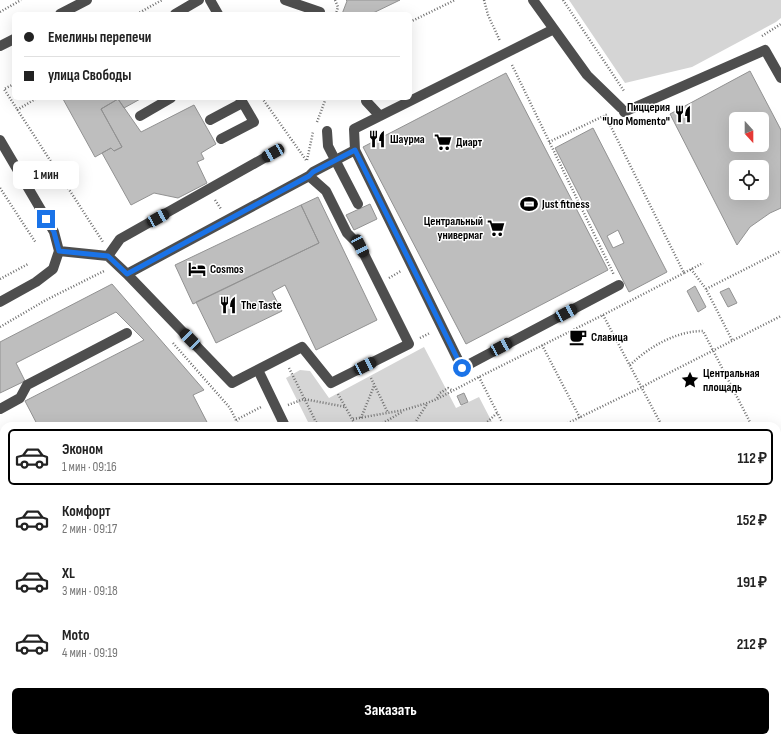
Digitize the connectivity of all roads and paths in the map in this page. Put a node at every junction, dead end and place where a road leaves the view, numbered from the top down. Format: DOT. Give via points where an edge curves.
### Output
graph roads {
  1 [pos="21,0"];
  2 [pos="87,0"];
  3 [pos="162,0"];
  4 [pos="199,0"];
  5 [pos="210,0"];
  6 [pos="285,0"];
  7 [pos="314,0"];
  8 [pos="335,0"];
  9 [pos="455,0"];
  10 [pos="484,0"];
  11 [pos="533,0"];
  12 [pos="563,0"];
  13 [pos="0,12"];
  14 [pos="64,12"];
  15 [pos="141,12"];
  16 [pos="178,12"];
  17 [pos="217,12"];
  18 [pos="317,12"];
  19 [pos="320,12"];
  20 [pos="337,12"];
  21 [pos="412,21"];
  22 [pos="554,29"];
  23 [pos="12,40"];
  24 [pos="0,46"];
  25 [pos="506,52"];
  26 [pos="781,78"];
  27 [pos="12,85"];
  28 [pos="628,96"];
  29 [pos="34,100"];
  30 [pos="168,100"];
  31 [pos="241,100"];
  32 [pos="263,100"];
  33 [pos="325,100"];
  34 [pos="412,100"];
  35 [pos="412,100"];
  36 [pos="366,101"];
  37 [pos="17,110"];
  38 [pos="623,110"];
  39 [pos="606,115"];
  40 [pos="140,116"];
  41 [pos="380,116"];
  42 [pos="210,120"];
  43 [pos="327,131"];
  44 [pos="221,139"];
  45 [pos="0,140"];
  46 [pos="549,142"];
  47 [pos="355,150"];
  48 [pos="273,153"];
  49 [pos="307,161"];
  50 [pos="335,161"];
  51 [pos="311,174"];
  52 [pos="0,188"];
  53 [pos="209,189"];
  54 [pos="358,204"];
  55 [pos="228,220"];
  56 [pos="96,232"];
  57 [pos="36,243"];
  58 [pos="59,251"];
  59 [pos="781,251"];
  60 [pos="108,256"];
  61 [pos="704,263"];
  62 [pos="28,264"];
  63 [pos="691,269"];
  64 [pos="684,273"];
  65 [pos="127,274"];
  66 [pos="109,275"];
  67 [pos="0,279"];
  68 [pos="619,285"];
  69 [pos="706,289"];
  70 [pos="0,302"];
  71 [pos="628,302"];
  72 [pos="603,315"];
  73 [pos="781,316"];
  74 [pos="0,328"];
  75 [pos="442,328"];
  76 [pos="127,333"];
  77 [pos="732,340"];
  78 [pos="172,342"];
  79 [pos="409,344"];
  80 [pos="542,345"];
  81 [pos="713,350"];
  82 [pos="284,357"];
  83 [pos="475,361"];
  84 [pos="630,365"];
  85 [pos="365,366"];
  86 [pos="258,370"];
  87 [pos="479,377"];
  88 [pos="331,383"];
  89 [pos="375,386"];
  90 [pos="642,387"];
  91 [pos="427,403"];
  92 [pos="0,409"];
  93 [pos="404,410"];
  94 [pos="388,413"];
  95 [pos="497,413"];
  96 [pos="361,418"];
  97 [pos="580,418"];
  98 [pos="353,419"];
  99 [pos="237,422"];
  100 [pos="283,422"];
  101 [pos="316,422"];
  102 [pos="354,422"];
  103 [pos="385,422"];
  104 [pos="415,422"];
  105 [pos="487,422"];
  106 [pos="502,422"];
  107 [pos="571,422"];
  108 [pos="660,422"];
  109 [pos="750,422"];
  1 -- 13 [label="path"];
  2 -- 14 [label="street"];
  3 -- 15 [label="path"];
  4 -- 16 [label="street"];
  5 -- 17 [label="street"];
  6 -- 18 [label="street"];
  7 -- 19 [label="street"];
  8 -- 20 [label="path" via="338,7"];
  9 -- 21 [label="path"];
  10 -- 25 [label="path" via="488,15"];
  11 -- 22 [label="street"];
  12 -- 28 [label="path"];
  22 -- 25 [label="street"];
  22 -- 38 [label="street" via="588,75"];
  23 -- 24 [label="street"];
  25 -- 35 [label="street"];
  25 -- 46 [label="path"];
  26 -- 38 [label="street" via="765,50"];
  27 -- 37 [label="path" via="4,90"];
  29 -- 37 [label="path"];
  30 -- 40 [label="street"];
  31 -- 42 [label="street"];
  31 -- 44 [label="street" via="254,122"];
  32 -- 49 [label="path"];
  33 -- 49 [label="path" via="312,135"];
  34 -- 41 [label="street"];
  36 -- 41 [label="street"];
  37 -- 56 [label="path"];
  38 -- 39 [label="path"];
  39 -- 46 [label="path"];
  39 -- 64 [label="path"];
  41 -- 47 [label="street" via="354,129"];
  43 -- 50 [label="street" via="328,146"];
  45 -- 58 [label="street" via="54,232"];
  46 -- 68 [label="path"];
  47 -- 50 [label="street"];
  47 -- 75 [label="street"];
  48 -- 53 [label="street"];
  49 -- 51 [label="path"];
  50 -- 51 [label="street"];
  50 -- 54 [label="street"];
  51 -- 55 [label="street"];
  51 -- 79 [label="street" via="326,191 347,233 360,246"];
  52 -- 57 [label="path"];
  53 -- 55 [label="path"];
  53 -- 60 [label="street" via="120,239"];
  55 -- 65 [label="street"];
  58 -- 60 [label="street"];
  58 -- 70 [label="street" via="53,269 36,282"];
  59 -- 69 [label="path"];
  60 -- 65 [label="street"];
  61 -- 63 [label="path"];
  62 -- 67 [label="path"];
  63 -- 64 [label="path"];
  63 -- 69 [label="path"];
  64 -- 71 [label="path"];
  65 -- 86 [label="street" via="232,383"];
  66 -- 74 [label="path" via="104,271 46,300"];
  68 -- 71 [label="path"];
  68 -- 83 [label="street"];
  69 -- 77 [label="path"];
  71 -- 72 [label="path"];
  72 -- 80 [label="path"];
  72 -- 84 [label="path"];
  73 -- 77 [label="path"];
  75 -- 79 [label="path"];
  75 -- 83 [label="street" via="462,368"];
  76 -- 92 [label="street" via="27,385 20,398"];
  77 -- 81 [label="path"];
  78 -- 99 [label="path" via="230,408"];
  79 -- 85 [label="street"];
  80 -- 87 [label="path"];
  80 -- 97 [label="path"];
  81 -- 84 [label="path" via="703,331 694,331 677,335 647,351"];
  81 -- 90 [label="path"];
  81 -- 109 [label="path"];
  82 -- 86 [label="street"];
  82 -- 88 [label="street" via="302,347"];
  82 -- 101 [label="path"];
  83 -- 87 [label="path"];
  84 -- 90 [label="path"];
  85 -- 88 [label="street"];
  85 -- 89 [label="path"];
  86 -- 100 [label="street"];
  87 -- 91 [label="path"];
  87 -- 95 [label="path"];
  88 -- 98 [label="path"];
  89 -- 94 [label="path"];
  89 -- 96 [label="path"];
  90 -- 97 [label="path"];
  90 -- 108 [label="path"];
  91 -- 93 [label="path"];
  91 -- 104 [label="path"];
  93 -- 94 [label="path"];
  93 -- 103 [label="path"];
  94 -- 96 [label="path"];
  95 -- 105 [label="path"];
  95 -- 106 [label="path"];
  96 -- 98 [label="path"];
  97 -- 107 [label="path"];
  98 -- 102 [label="path"];
}
